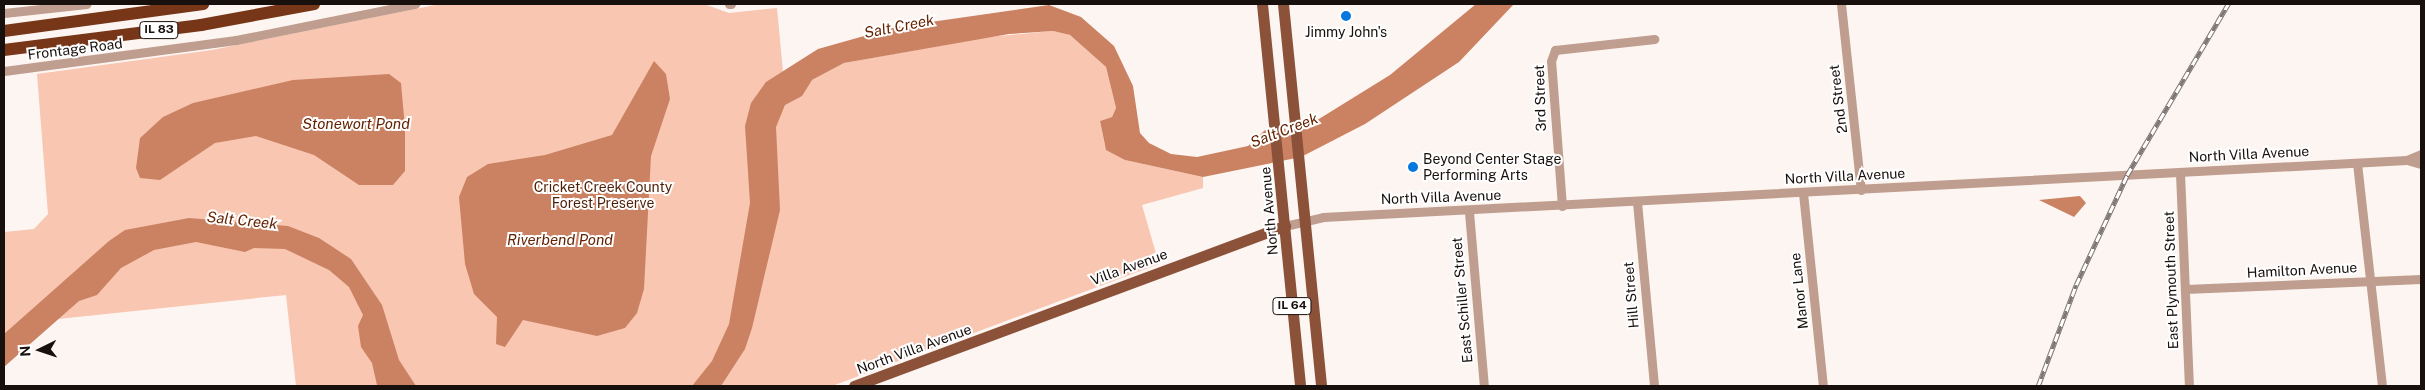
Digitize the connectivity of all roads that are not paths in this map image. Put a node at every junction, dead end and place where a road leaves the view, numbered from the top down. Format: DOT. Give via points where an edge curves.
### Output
graph roads {
  1 [pos="87,4"];
  2 [pos="203,4"];
  3 [pos="314,4"];
  4 [pos="415,4"];
  5 [pos="1262,4"];
  6 [pos="1283,4"];
  7 [pos="1841,4"];
  8 [pos="4,13"];
  9 [pos="4,31"];
  10 [pos="1654,39"];
  11 [pos="4,50"];
  12 [pos="4,72"];
  13 [pos="2421,154"];
  14 [pos="2407,160"];
  15 [pos="2357,163"];
  16 [pos="2421,164"];
  17 [pos="2180,173"];
  18 [pos="1861,190"];
  19 [pos="1803,194"];
  20 [pos="1637,202"];
  21 [pos="1562,206"];
  22 [pos="1469,212"];
  23 [pos="1304,221"];
  24 [pos="1285,226"];
  25 [pos="2421,279"];
  26 [pos="2370,280"];
  27 [pos="2185,289"];
  28 [pos="984,339"];
  29 [pos="854,386"];
  30 [pos="1300,386"];
  31 [pos="1321,386"];
  32 [pos="1484,386"];
  33 [pos="1654,386"];
  34 [pos="1823,386"];
  35 [pos="2189,386"];
  36 [pos="2382,386"];
  1 -- 8 [label="street"];
  2 -- 9 [label="highway, IL 83"];
  3 -- 11 [label="highway, IL 83" via="201,25"];
  4 -- 12 [label="street, Frontage Road" via="236,40"];
  5 -- 24 [label="main road, North Avenue / IL 64"];
  6 -- 23 [label="main road, IL 64"];
  7 -- 18 [label="street, 2nd Street"];
  10 -- 21 [label="street, 3rd Street" via="1556,50 1551,61"];
  13 -- 14 [label="street, North Villa Avenue"];
  14 -- 15 [label="street, North Villa Avenue"];
  14 -- 16 [label="street, North Villa Avenue"];
  15 -- 17 [label="street, North Villa Avenue"];
  15 -- 26 [label="street"];
  17 -- 18 [label="street, North Villa Avenue"];
  17 -- 27 [label="street, East Plymouth Street"];
  18 -- 19 [label="street, North Villa Avenue"];
  19 -- 20 [label="street, North Villa Avenue"];
  19 -- 34 [label="street, Manor Lane"];
  20 -- 21 [label="street, North Villa Avenue"];
  20 -- 33 [label="street, Hill Street"];
  21 -- 22 [label="street, North Villa Avenue"];
  22 -- 23 [label="street, North Villa Avenue"];
  22 -- 32 [label="street, East Schiller Street"];
  23 -- 24 [label="street, North Villa Avenue"];
  23 -- 31 [label="main road, IL 64"];
  24 -- 28 [label="main road, Villa Avenue"];
  24 -- 30 [label="main road, North Avenue / IL 64"];
  25 -- 26 [label="street, Hamilton Avenue"];
  26 -- 27 [label="street, Hamilton Avenue"];
  26 -- 36 [label="street"];
  27 -- 35 [label="street, East Plymouth Street"];
  28 -- 29 [label="main road, North Villa Avenue"];
}
